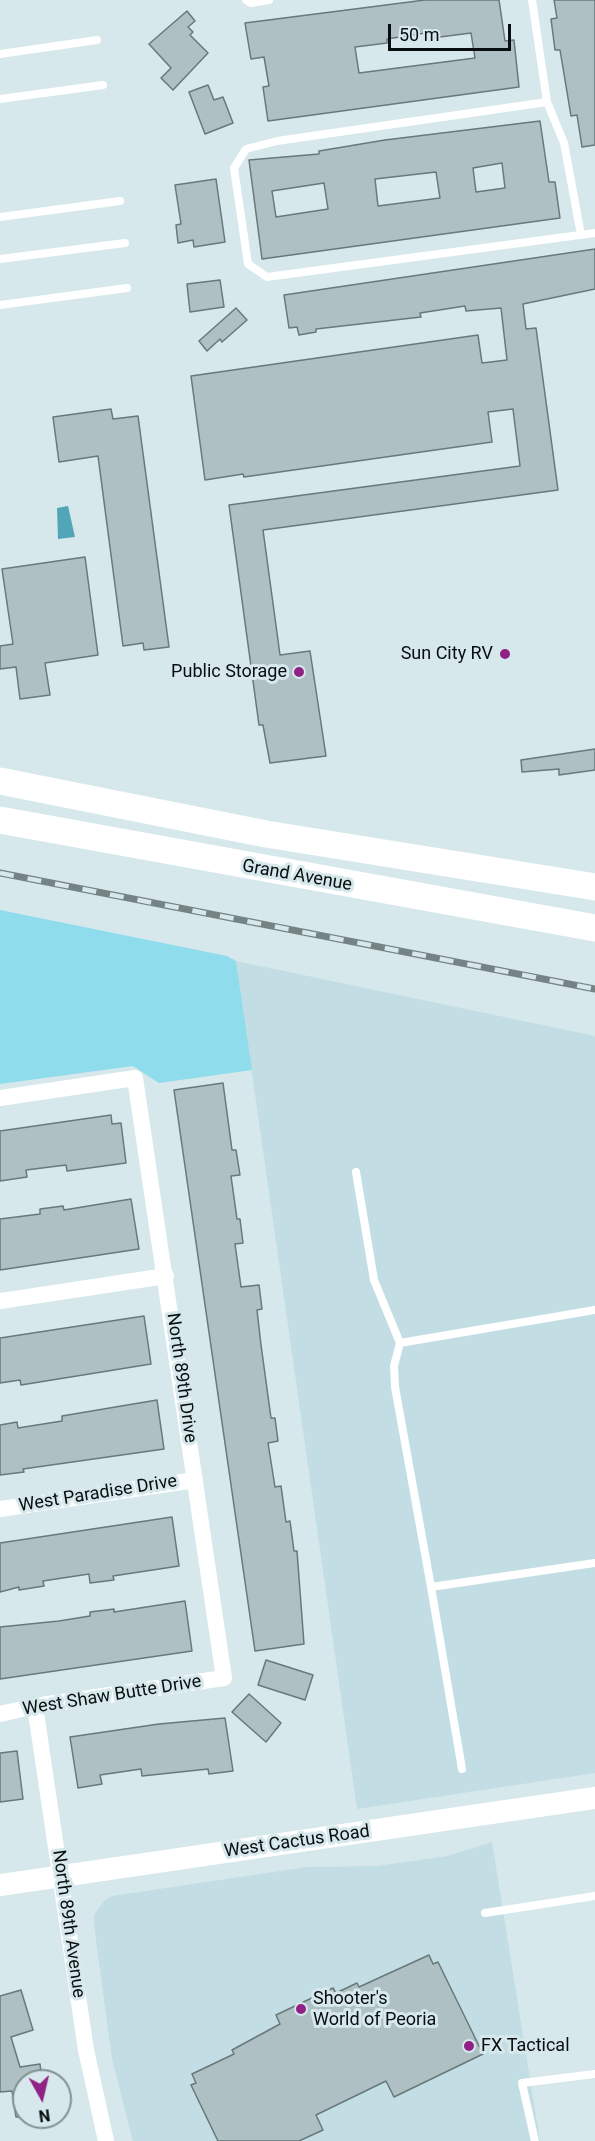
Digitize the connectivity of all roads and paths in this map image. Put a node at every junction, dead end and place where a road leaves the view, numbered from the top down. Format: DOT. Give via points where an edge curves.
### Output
graph roads {
  1 [pos="246,0"];
  2 [pos="269,0"];
  3 [pos="532,0"];
  4 [pos="97,40"];
  5 [pos="0,54"];
  6 [pos="104,85"];
  7 [pos="0,99"];
  8 [pos="547,102"];
  9 [pos="120,201"];
  10 [pos="0,217"];
  11 [pos="595,233"];
  12 [pos="581,235"];
  13 [pos="125,243"];
  14 [pos="0,259"];
  15 [pos="127,288"];
  16 [pos="0,305"];
  17 [pos="0,781"];
  18 [pos="0,820"];
  19 [pos="266,834"];
  20 [pos="261,869"];
  21 [pos="595,887"];
  22 [pos="595,928"];
  23 [pos="0,1098"];
  24 [pos="356,1172"];
  25 [pos="166,1276"];
  26 [pos="0,1302"];
  27 [pos="595,1310"];
  28 [pos="400,1343"];
  29 [pos="195,1479"];
  30 [pos="0,1509"];
  31 [pos="595,1563"];
  32 [pos="431,1587"];
  33 [pos="224,1678"];
  34 [pos="35,1706"];
  35 [pos="0,1714"];
  36 [pos="462,1769"];
  37 [pos="595,1798"];
  38 [pos="62,1876"];
  39 [pos="0,1885"];
  40 [pos="595,1896"];
  41 [pos="485,1913"];
  42 [pos="595,2074"];
  43 [pos="106,2141"];
  44 [pos="535,2141"];
  1 -- 2 [label="lane"];
  3 -- 8 [label="lane"];
  4 -- 5 [label="lane"];
  6 -- 7 [label="lane"];
  8 -- 12 [label="lane" via="564,143"];
  8 -- 12 [label="lane" via="277,141 246,149 234,168 248,264 267,277"];
  9 -- 10 [label="lane"];
  11 -- 12 [label="lane"];
  13 -- 14 [label="lane"];
  15 -- 16 [label="lane"];
  17 -- 19 [label="highway, Grand Avenue"];
  18 -- 20 [label="highway, Grand Avenue"];
  19 -- 20 [label="highway"];
  19 -- 21 [label="highway, Grand Avenue"];
  20 -- 22 [label="highway, Grand Avenue"];
  23 -- 25 [label="street, North 89th Drive" via="135,1078"];
  24 -- 28 [label="lane" via="374,1280"];
  25 -- 26 [label="street"];
  25 -- 29 [label="street, North 89th Drive"];
  27 -- 28 [label="lane"];
  28 -- 32 [label="lane" via="394,1366 395,1387"];
  29 -- 30 [label="street, West Paradise Drive"];
  29 -- 33 [label="street, North 89th Drive"];
  31 -- 32 [label="lane"];
  32 -- 36 [label="lane"];
  33 -- 34 [label="street, West Shaw Butte Drive"];
  34 -- 35 [label="street, West Shaw Butte Drive"];
  34 -- 38 [label="street, North 89th Avenue"];
  37 -- 38 [label="main road, West Cactus Road"];
  38 -- 39 [label="main road, West Cactus Road"];
  38 -- 43 [label="street, North 89th Avenue" via="86,2050"];
  40 -- 41 [label="lane"];
  42 -- 44 [label="lane" via="522,2083"];
}
